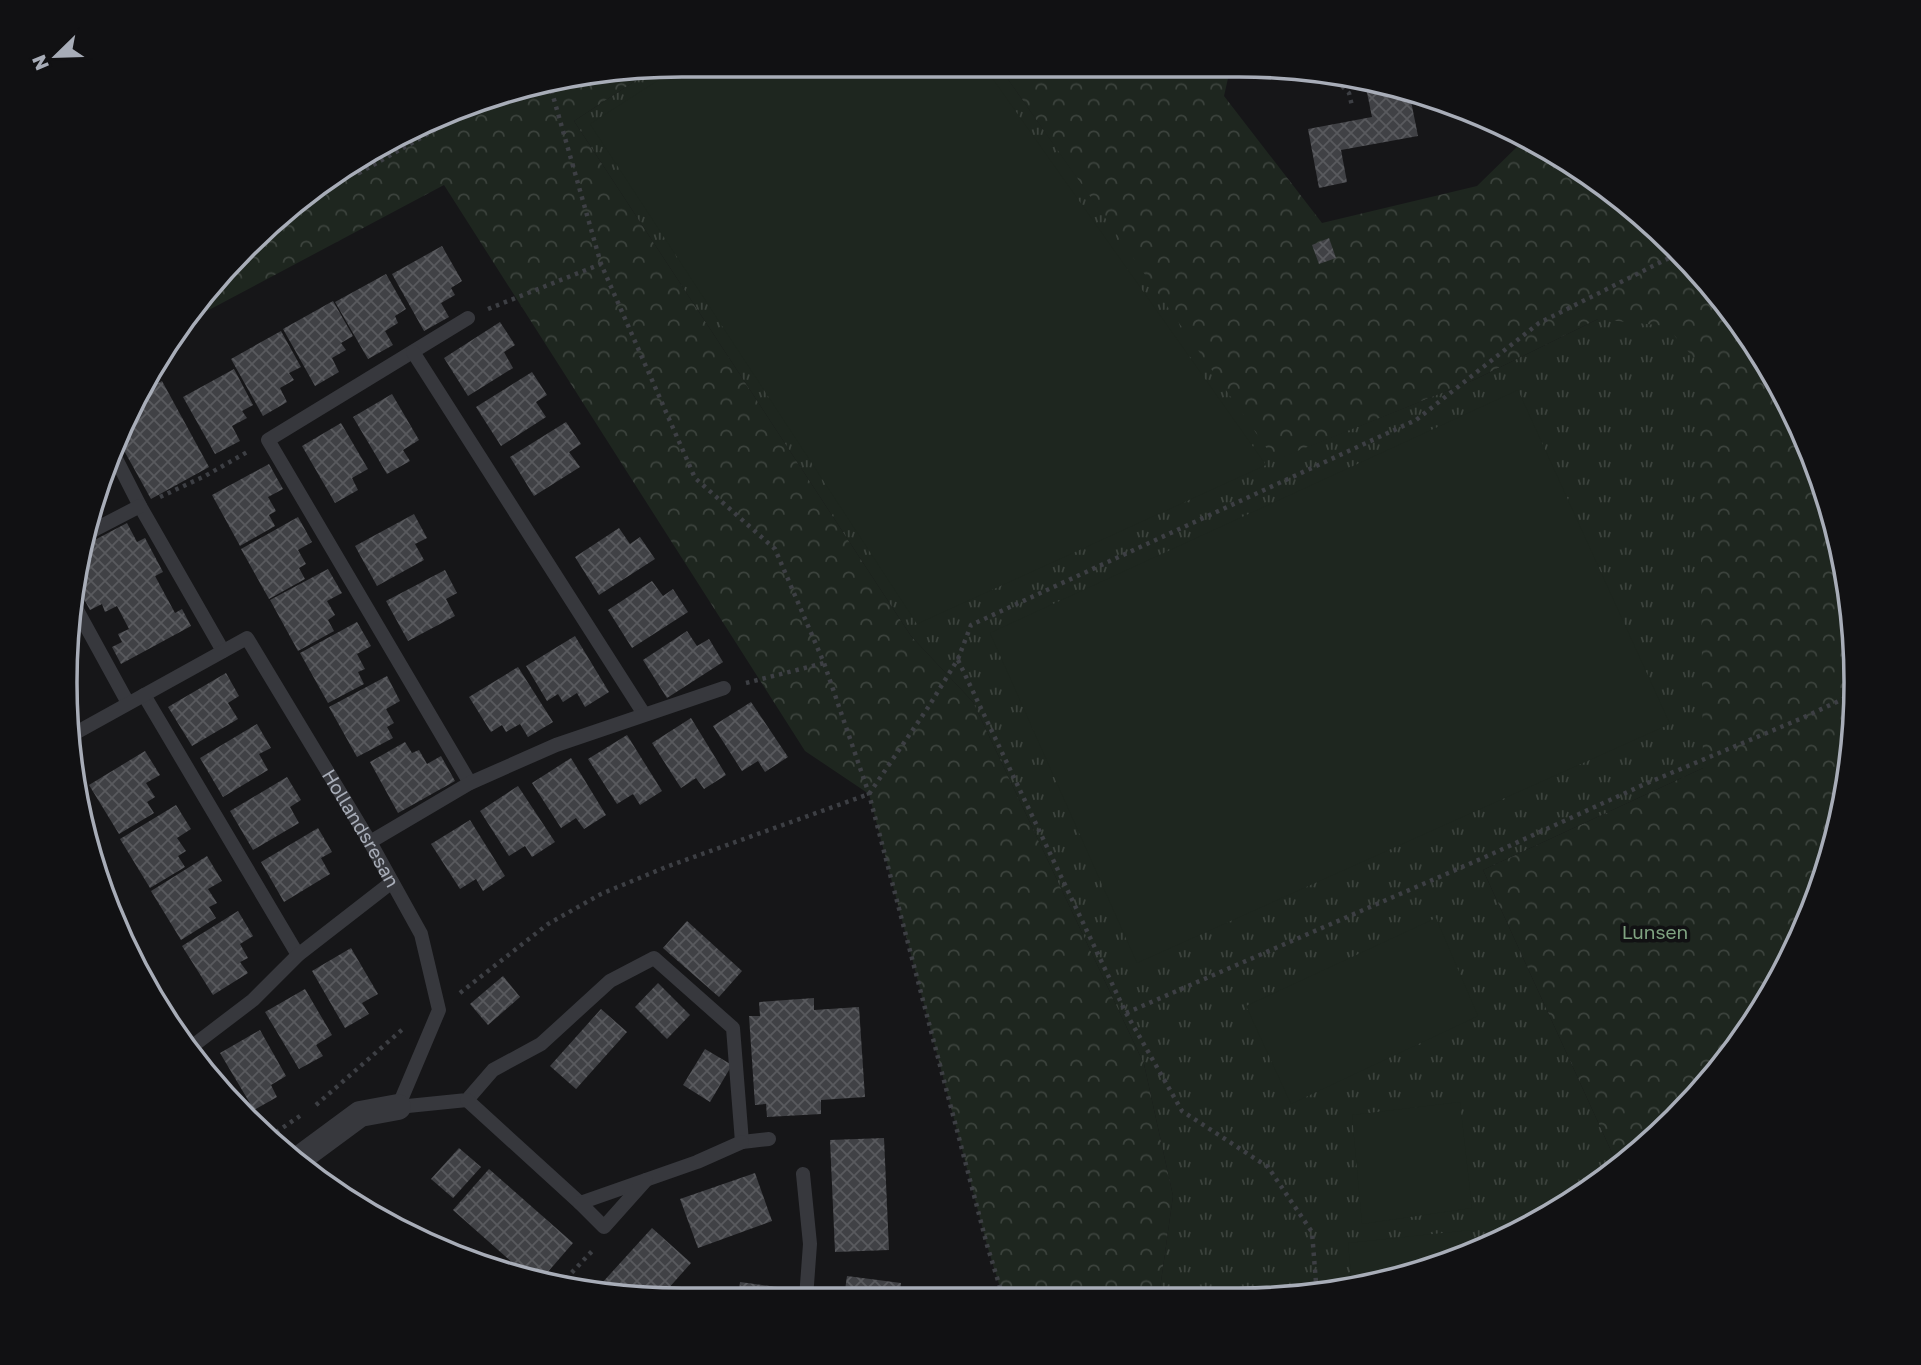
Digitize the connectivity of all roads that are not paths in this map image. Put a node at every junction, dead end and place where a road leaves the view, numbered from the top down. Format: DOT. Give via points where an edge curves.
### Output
graph roads {
  1 [pos="468,318"];
  2 [pos="413,352"];
  3 [pos="118,463"];
  4 [pos="140,506"];
  5 [pos="98,528"];
  6 [pos="81,617"];
  7 [pos="223,651"];
  8 [pos="724,688"];
  9 [pos="144,695"];
  10 [pos="128,703"];
  11 [pos="644,714"];
  12 [pos="79,731"];
  13 [pos="470,783"];
  14 [pos="370,842"];
  15 [pos="393,882"];
  16 [pos="298,955"];
  17 [pos="196,1043"];
  18 [pos="467,1100"];
  19 [pos="398,1107"];
  20 [pos="769,1139"];
  21 [pos="742,1142"];
  22 [pos="304,1155"];
  23 [pos="803,1174"];
  24 [pos="647,1179"];
  25 [pos="580,1203"];
  26 [pos="807,1288"];
  1 -- 2 [label="lane"];
  2 -- 11 [label="lane"];
  2 -- 13 [label="lane" via="268,440"];
  3 -- 4 [label="lane"];
  4 -- 5 [label="lane"];
  4 -- 7 [label="lane"];
  6 -- 10 [label="lane"];
  7 -- 9 [label="lane, Hollandsresan"];
  7 -- 14 [label="lane, Hollandsresan" via="247,638"];
  8 -- 11 [label="lane"];
  9 -- 10 [label="lane, Hollandsresan"];
  9 -- 16 [label="lane"];
  10 -- 12 [label="lane, Hollandsresan"];
  11 -- 13 [label="lane" via="556,745"];
  13 -- 14 [label="lane"];
  14 -- 15 [label="lane, Hollandsresan"];
  15 -- 16 [label="lane"];
  15 -- 19 [label="lane, Hollandsresan" via="421,934 439,1010"];
  16 -- 17 [label="lane" via="253,1000"];
  18 -- 19 [label="lane"];
  18 -- 21 [label="lane" via="493,1070 541,1044 610,981 654,958 733,1028"];
  18 -- 25 [label="lane"];
  19 -- 22 [label="street" via="360,1114"];
  20 -- 21 [label="lane"];
  21 -- 24 [label="lane"];
  23 -- 26 [label="lane" via="810,1244"];
  24 -- 25 [label="lane"];
  24 -- 25 [label="lane" via="604,1227"];
}
